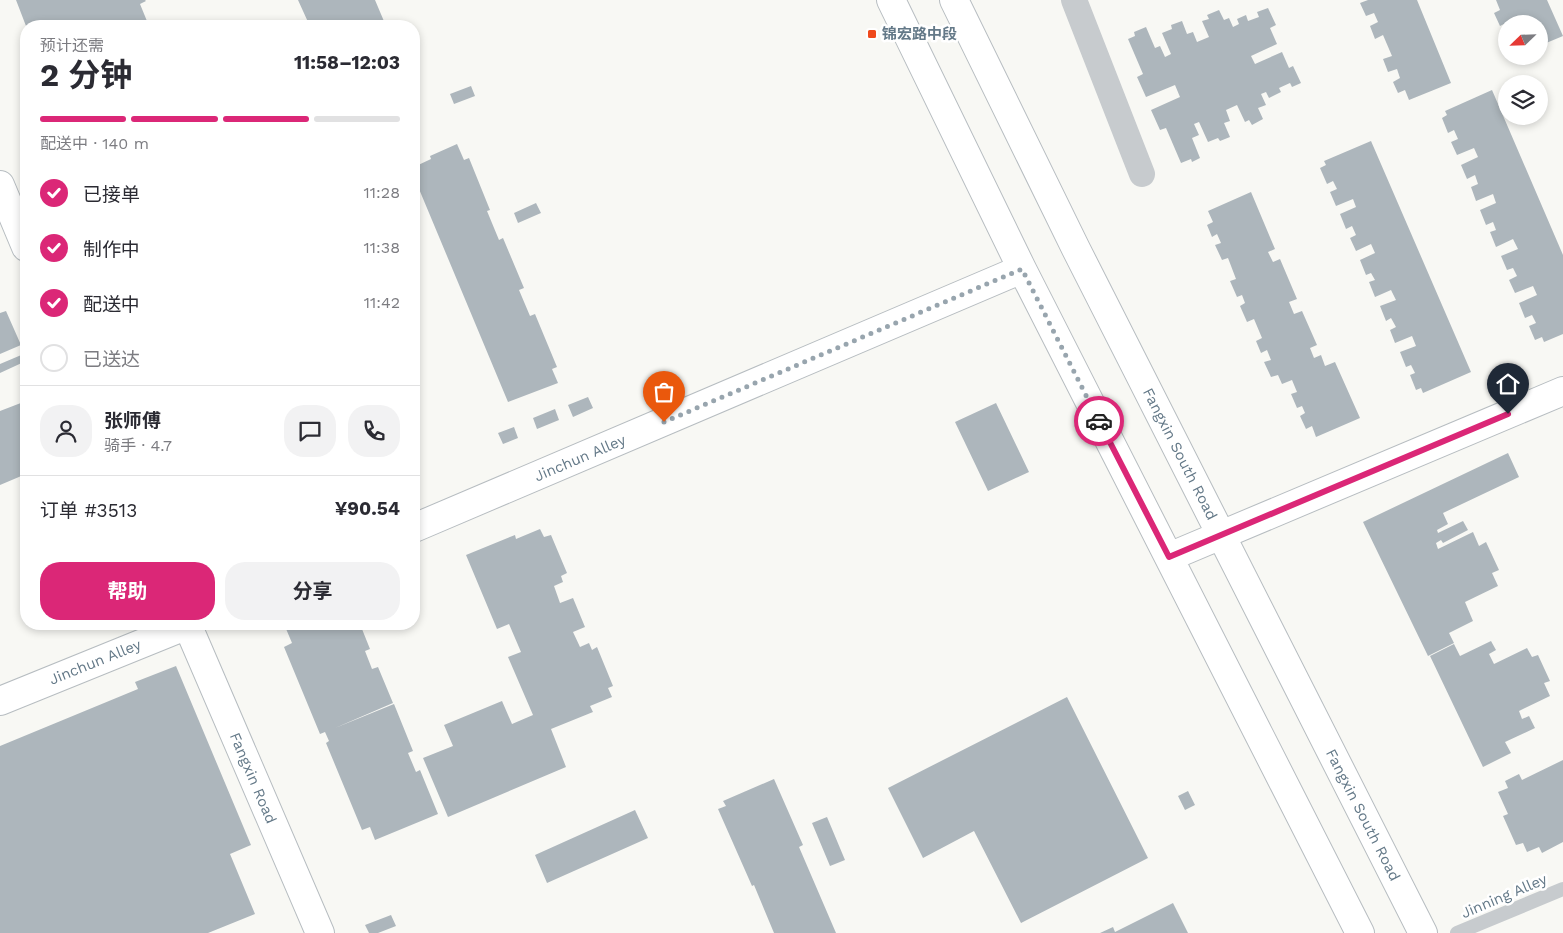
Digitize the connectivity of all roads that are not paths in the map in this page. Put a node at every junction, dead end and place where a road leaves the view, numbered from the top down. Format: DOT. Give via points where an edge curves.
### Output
graph roads {
  1 [pos="892,0"];
  2 [pos="954,0"];
  3 [pos="1074,0"];
  4 [pos="1142,174"];
  5 [pos="0,185"];
  6 [pos="20,233"];
  7 [pos="1022,269"];
  8 [pos="1563,391"];
  9 [pos="420,525"];
  10 [pos="1221,535"];
  11 [pos="1169,557"];
  12 [pos="173,630"];
  13 [pos="191,630"];
  14 [pos="0,701"];
  15 [pos="1563,889"];
  16 [pos="320,933"];
  17 [pos="1360,933"];
  18 [pos="1423,933"];
  19 [pos="1457,933"];
  1 -- 7 [label="main road"];
  2 -- 10 [label="main road, Fangxin South Road"];
  3 -- 4 [label="street"];
  5 -- 6 [label="main road"];
  7 -- 9 [label="main road, Jinchun Alley"];
  7 -- 11 [label="main road"];
  8 -- 10 [label="main road"];
  10 -- 11 [label="main road"];
  10 -- 18 [label="main road, Fangxin South Road"];
  11 -- 17 [label="main road"];
  12 -- 14 [label="main road, Jinchun Alley"];
  13 -- 16 [label="main road, Fangxin Road"];
  15 -- 19 [label="lane, Jinning Alley"];
}
